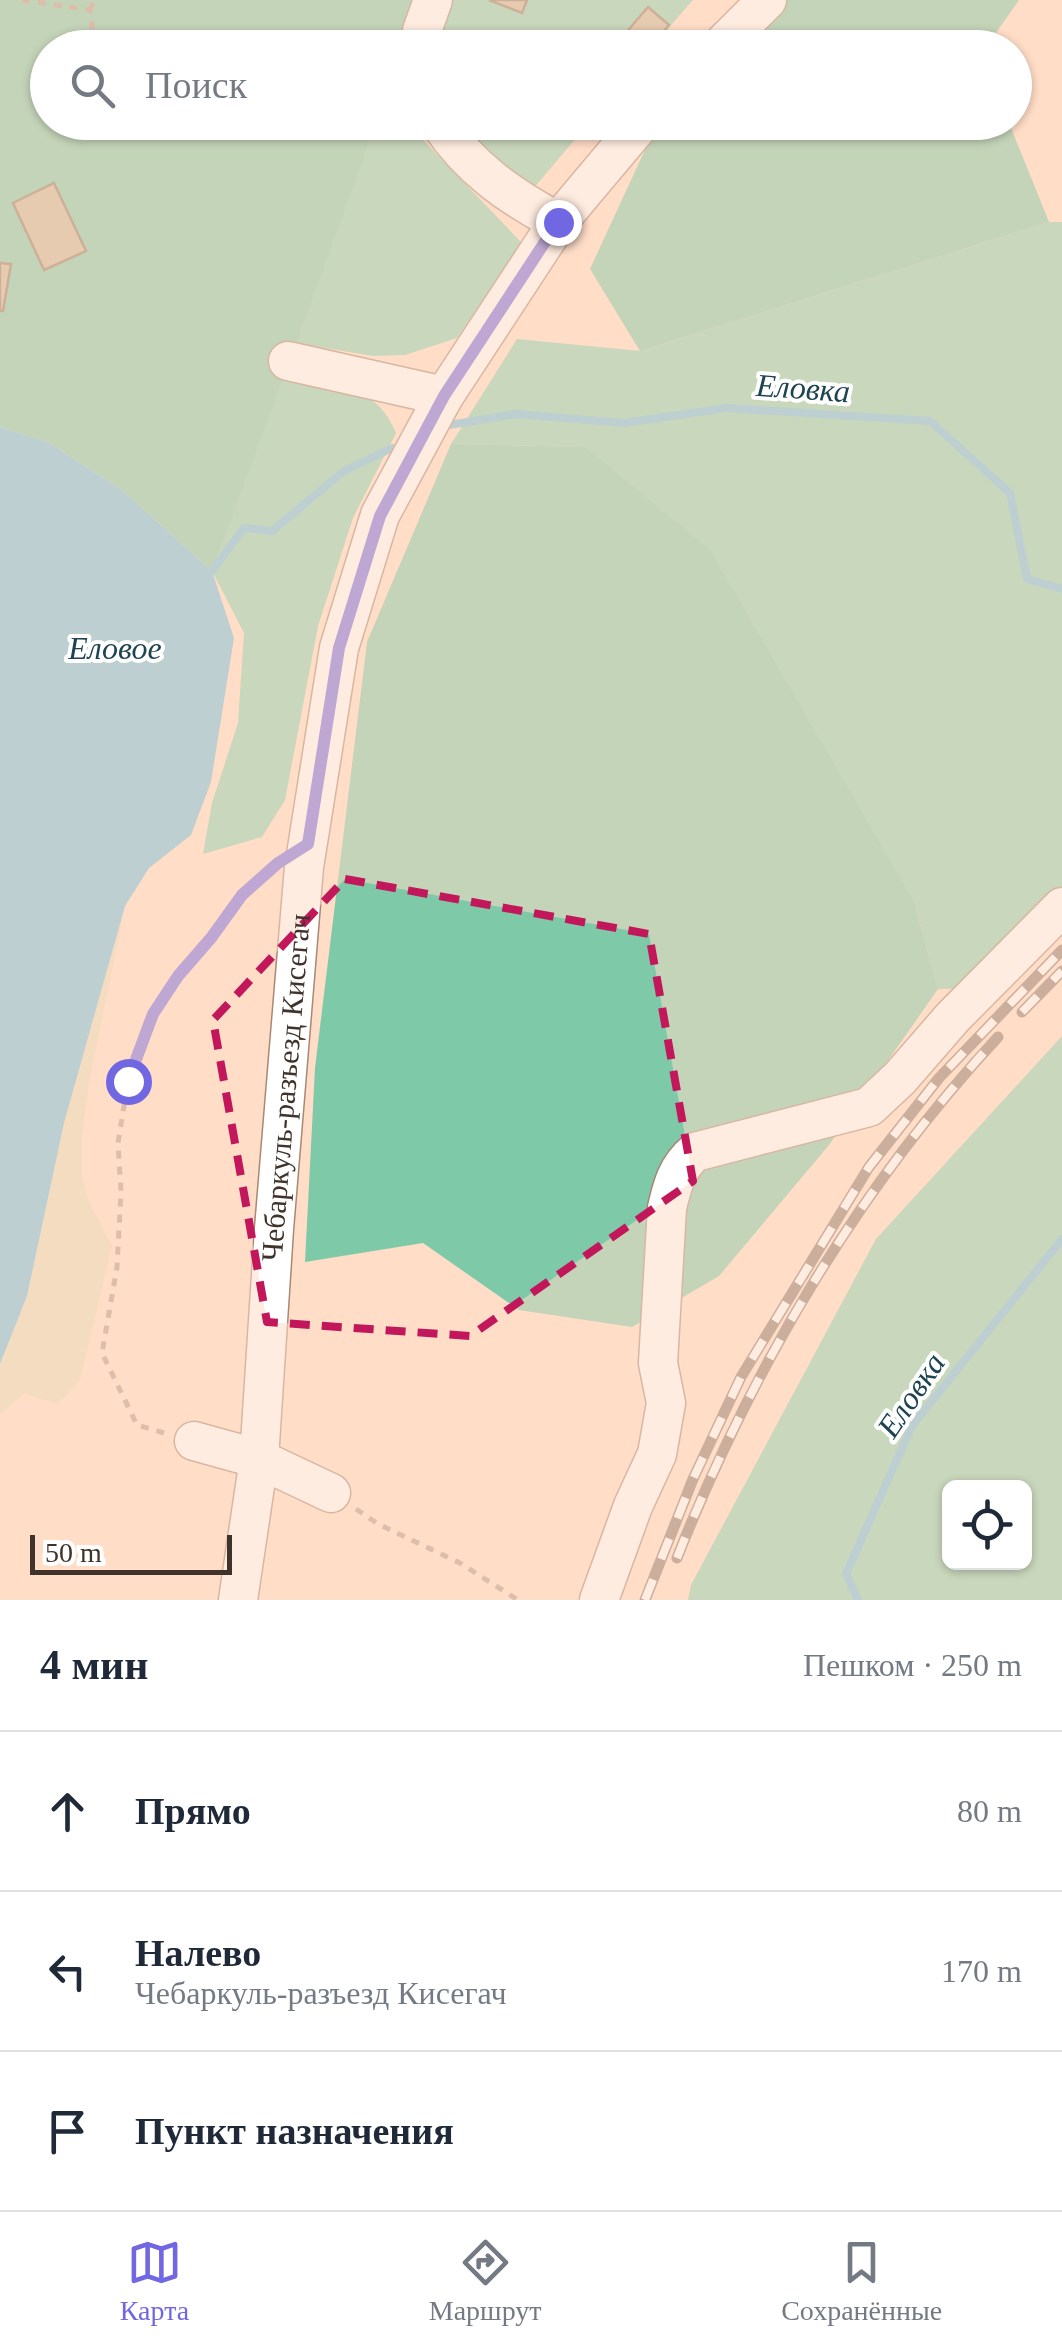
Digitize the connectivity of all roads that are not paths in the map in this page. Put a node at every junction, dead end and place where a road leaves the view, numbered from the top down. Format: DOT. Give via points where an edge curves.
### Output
graph roads {
  1 [pos="433,0"];
  2 [pos="767,0"];
  3 [pos="422,30"];
  4 [pos="737,30"];
  5 [pos="451,140"];
  6 [pos="627,140"];
  7 [pos="558,222"];
  8 [pos="288,361"];
  9 [pos="444,396"];
  10 [pos="1062,907"];
  11 [pos="194,1441"];
  12 [pos="259,1459"];
  13 [pos="331,1493"];
  14 [pos="238,1600"];
  15 [pos="599,1600"];
  1 -- 3 [label="street"];
  2 -- 4 [label="street"];
  5 -- 7 [label="street" via="510,196"];
  6 -- 7 [label="street, Чебаркуль-разъезд Кисегач"];
  7 -- 9 [label="street, Чебаркуль-разъезд Кисегач"];
  8 -- 9 [label="street"];
  9 -- 12 [label="street, Чебаркуль-разъезд Кисегач" via="380,516 339,648 308,844"];
  10 -- 15 [label="street" via="868,1107 684,1160 667,1208 658,1363 666,1403 658,1454"];
  11 -- 12 [label="street"];
  12 -- 13 [label="street"];
  12 -- 14 [label="street, Чебаркуль-разъезд Кисегач"];
}
